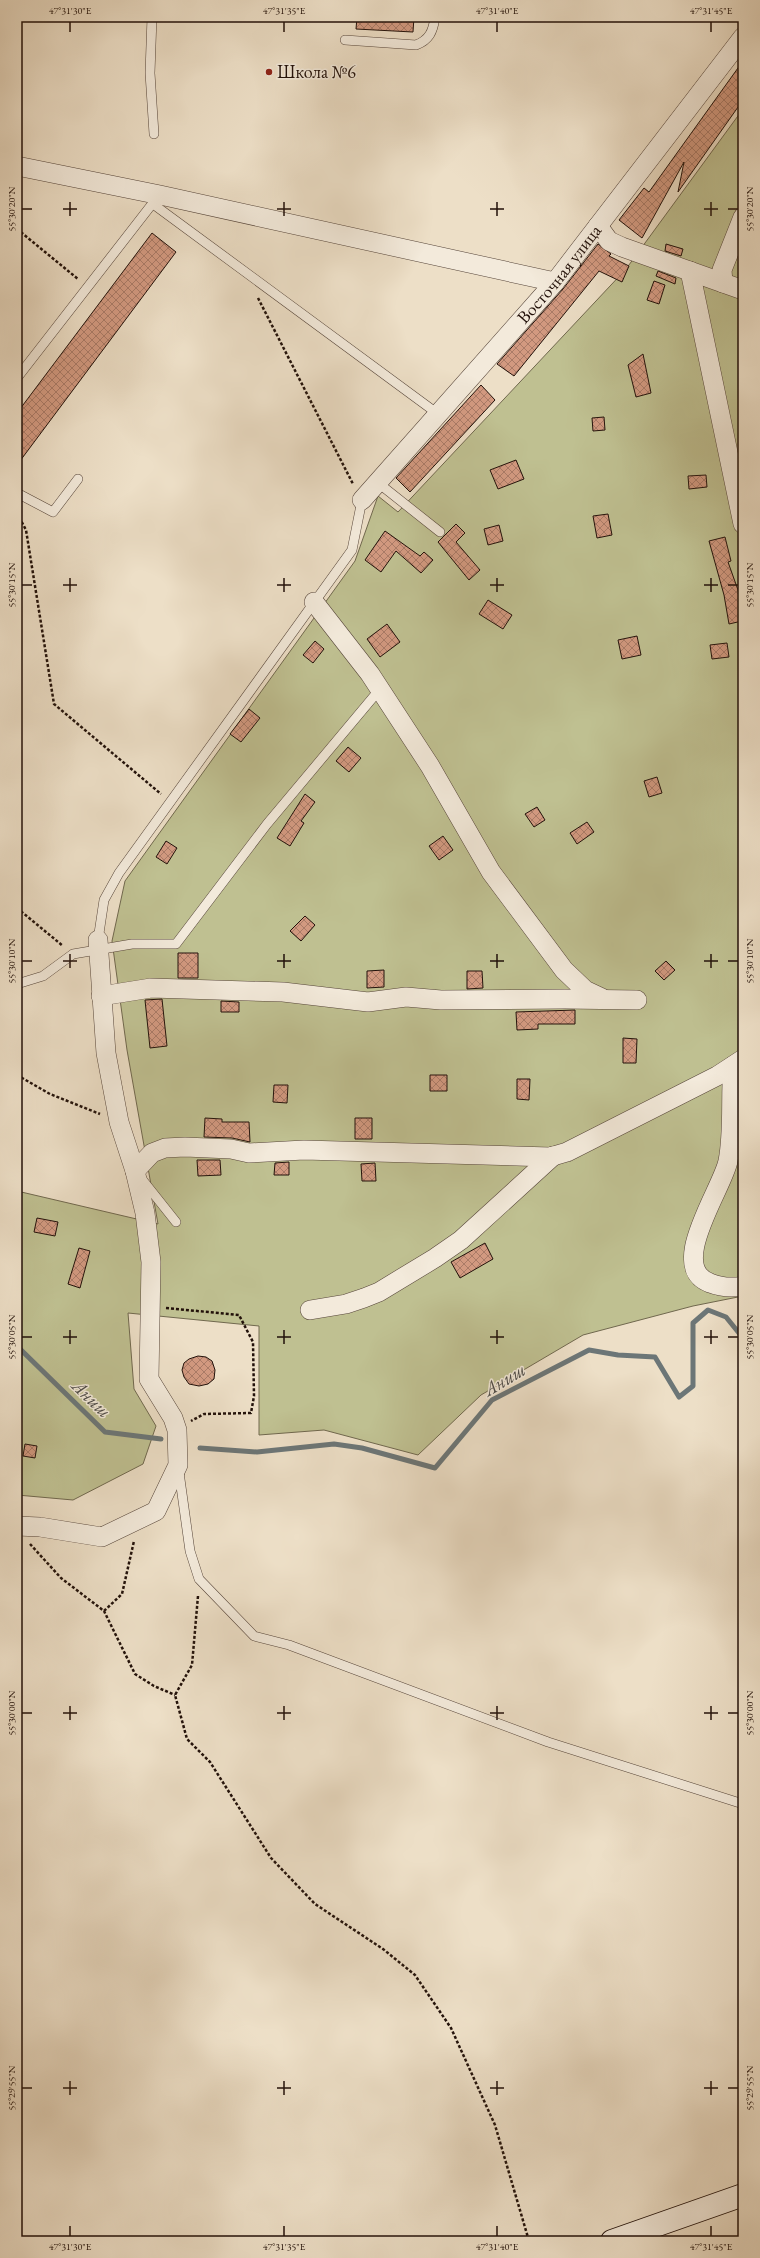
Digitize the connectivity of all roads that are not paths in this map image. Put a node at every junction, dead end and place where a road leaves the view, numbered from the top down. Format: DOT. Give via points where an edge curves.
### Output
graph roads {
  1 [pos="152,17"];
  2 [pos="435,17"];
  3 [pos="743,37"];
  4 [pos="345,40"];
  5 [pos="154,134"];
  6 [pos="17,166"];
  7 [pos="156,200"];
  8 [pos="743,217"];
  9 [pos="598,226"];
  10 [pos="690,271"];
  11 [pos="555,282"];
  12 [pos="723,283"];
  13 [pos="743,290"];
  14 [pos="17,378"];
  15 [pos="438,414"];
  16 [pos="78,479"];
  17 [pos="377,482"];
  18 [pos="17,493"];
  19 [pos="362,500"];
  20 [pos="743,524"];
  21 [pos="440,532"];
  22 [pos="314,602"];
  23 [pos="380,689"];
  24 [pos="98,945"];
  25 [pos="17,984"];
  26 [pos="101,996"];
  27 [pos="605,999"];
  28 [pos="637,1000"];
  29 [pos="738,1063"];
  30 [pos="553,1156"];
  31 [pos="135,1171"];
  32 [pos="176,1222"];
  33 [pos="743,1286"];
  34 [pos="310,1310"];
  35 [pos="178,1465"];
  36 [pos="22,1534"];
  37 [pos="743,1804"];
  38 [pos="743,2195"];
  39 [pos="612,2241"];
  1 -- 5 [label="lane" via="150,73"];
  2 -- 4 [label="lane" via="426,42 416,45"];
  3 -- 9 [label="street, Восточная улица"];
  6 -- 7 [label="street"];
  7 -- 11 [label="street"];
  7 -- 14 [label="lane"];
  7 -- 15 [label="lane" via="245,272"];
  8 -- 12 [label="street" via="722,270"];
  9 -- 10 [label="street" via="609,241"];
  9 -- 11 [label="street, Восточная улица"];
  10 -- 12 [label="street"];
  10 -- 20 [label="street"];
  11 -- 15 [label="street, Восточная улица"];
  12 -- 13 [label="street"];
  15 -- 17 [label="street, Восточная улица"];
  16 -- 18 [label="lane" via="53,512"];
  17 -- 19 [label="street, Восточная улица"];
  17 -- 21 [label="lane"];
  19 -- 22 [label="lane" via="352,550"];
  22 -- 23 [label="street"];
  22 -- 24 [label="lane" via="119,874 104,900"];
  23 -- 24 [label="lane" via="266,824 176,944"];
  23 -- 27 [label="street" via="430,766 491,872 564,970 585,990"];
  24 -- 25 [label="lane" via="73,954 43,976"];
  24 -- 26 [label="street"];
  26 -- 27 [label="street" via="150,988 283,992 368,1002 406,997 441,1000"];
  26 -- 31 [label="street" via="106,1054 119,1122"];
  27 -- 28 [label="street"];
  29 -- 30 [label="street" via="581,1145"];
  29 -- 33 [label="street" via="728,1162 703,1221 693,1254 696,1272 703,1280 717,1285"];
  30 -- 31 [label="street" via="534,1158 304,1150 249,1153 231,1149 185,1147 164,1148 152,1153"];
  30 -- 34 [label="street" via="461,1240 435,1258 369,1296 346,1304"];
  31 -- 32 [label="lane"];
  31 -- 35 [label="street" via="145,1213 150,1262 149,1378 173,1418 177,1430"];
  35 -- 36 [label="street" via="156,1511 102,1537 40,1527"];
  35 -- 37 [label="lane" via="190,1552 199,1579 254,1636 289,1645 548,1742"];
  38 -- 39 [label="main road"];
}
